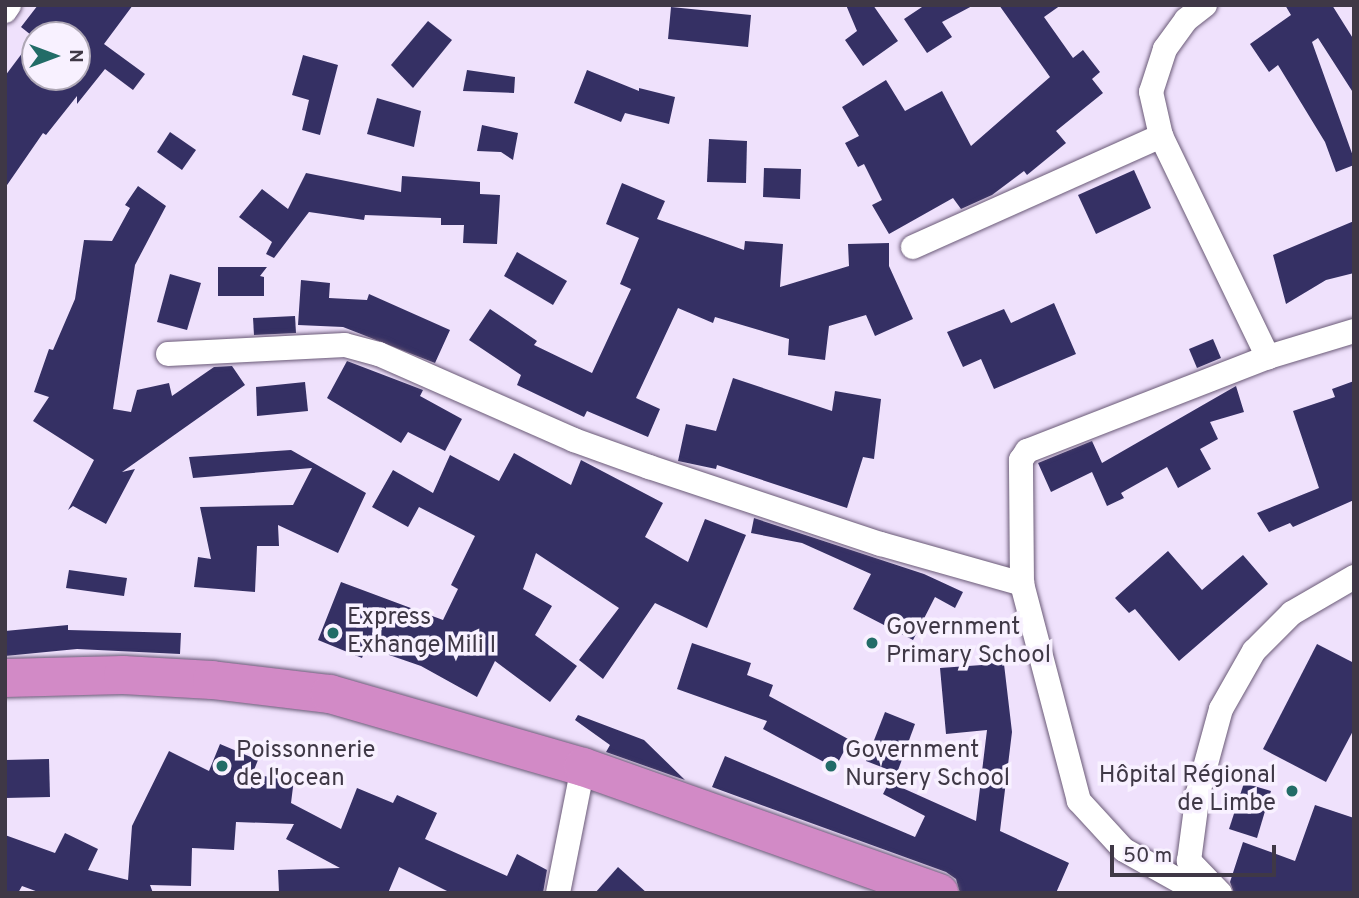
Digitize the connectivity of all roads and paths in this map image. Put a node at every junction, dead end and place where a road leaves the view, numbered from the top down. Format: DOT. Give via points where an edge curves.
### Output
graph roads {
  1 [pos="9,5"];
  2 [pos="1205,5"];
  3 [pos="5,11"];
  4 [pos="1161,136"];
  5 [pos="913,247"];
  6 [pos="1354,331"];
  7 [pos="168,354"];
  8 [pos="1268,357"];
  9 [pos="1354,577"];
  10 [pos="1022,584"];
  11 [pos="5,678"];
  12 [pos="583,767"];
  13 [pos="558,893"];
  14 [pos="939,893"];
  15 [pos="1202,893"];
  16 [pos="1220,893"];
  1 -- 3 [label="street"];
  2 -- 4 [label="street" via="1186,20 1165,49 1154,81 1151,92"];
  4 -- 5 [label="street"];
  4 -- 8 [label="street"];
  6 -- 8 [label="street"];
  7 -- 10 [label="street" via="345,345 379,354 504,411 649,467 881,544"];
  8 -- 10 [label="street" via="1027,451 1020,476"];
  9 -- 16 [label="street" via="1292,613 1254,651 1221,709 1198,793 1189,861"];
  10 -- 15 [label="street" via="1079,801 1124,850"];
  11 -- 12 [label="highway" via="135,676 330,694"];
  12 -- 13 [label="street"];
  12 -- 14 [label="highway"];
}
